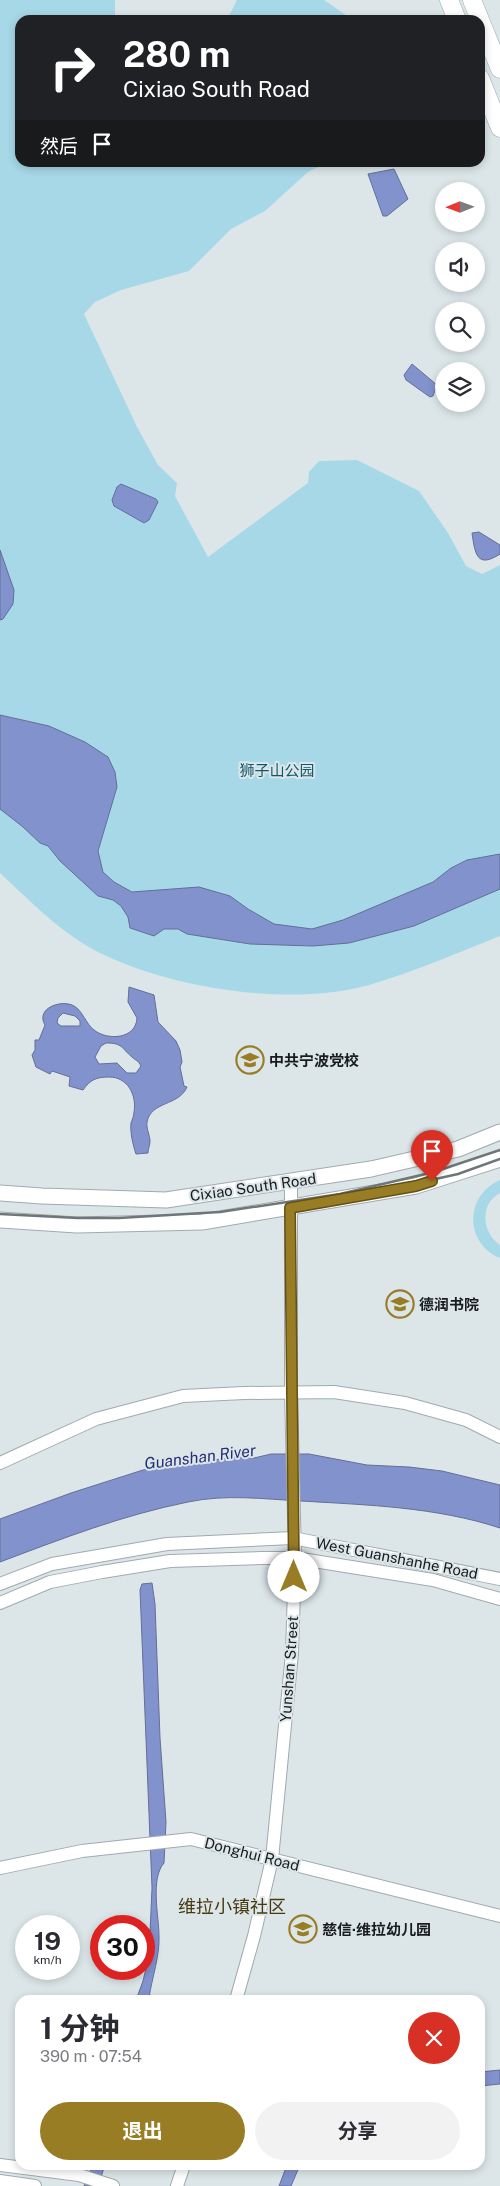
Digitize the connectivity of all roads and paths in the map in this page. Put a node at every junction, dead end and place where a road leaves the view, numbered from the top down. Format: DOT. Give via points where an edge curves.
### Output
graph roads {
  1 [pos="449,0"];
  2 [pos="472,0"];
  3 [pos="455,15"];
  4 [pos="478,15"];
  5 [pos="485,32"];
  6 [pos="500,69"];
  7 [pos="485,90"];
  8 [pos="500,128"];
  9 [pos="500,1132"];
  10 [pos="500,1159"];
  11 [pos="290,1182"];
  12 [pos="0,1193"];
  13 [pos="290,1208"];
  14 [pos="0,1220"];
  15 [pos="291,1392"];
  16 [pos="500,1436"];
  17 [pos="0,1463"];
  18 [pos="293,1538"];
  19 [pos="295,1558"];
  20 [pos="500,1579"];
  21 [pos="0,1584"];
  22 [pos="500,1599"];
  23 [pos="0,1603"];
  24 [pos="272,1859"];
  25 [pos="0,1868"];
  26 [pos="500,1916"];
  27 [pos="237,1995"];
  28 [pos="0,2165"];
  29 [pos="15,2167"];
  30 [pos="36,2170"];
  31 [pos="182,2170"];
  32 [pos="0,2181"];
  33 [pos="35,2186"];
  34 [pos="112,2186"];
  35 [pos="177,2186"];
  1 -- 3 [label="highway"];
  2 -- 4 [label="highway"];
  5 -- 6 [label="highway"];
  7 -- 8 [label="highway"];
  9 -- 11 [label="main road, Cixiao South Road" via="458,1148 371,1169"];
  10 -- 13 [label="main road, Cixiao South Road" via="416,1186"];
  11 -- 12 [label="main road, Cixiao South Road" via="166,1200"];
  11 -- 13 [label="street, Yunshan Street"];
  13 -- 14 [label="main road, Cixiao South Road" via="202,1222 76,1225"];
  13 -- 15 [label="street, Yunshan Street"];
  15 -- 16 [label="street" via="334,1392 405,1403 466,1420"];
  15 -- 17 [label="street" via="183,1396 96,1419"];
  15 -- 18 [label="street, Yunshan Street"];
  18 -- 19 [label="street, Yunshan Street"];
  18 -- 20 [label="street, West Guanshanhe Road"];
  18 -- 21 [label="street, West Guanshanhe Road" via="166,1544 52,1564"];
  19 -- 22 [label="street, West Guanshanhe Road" via="433,1580"];
  19 -- 23 [label="street, West Guanshanhe Road" via="170,1561 50,1582"];
  19 -- 24 [label="street, Yunshan Street" via="292,1653"];
  24 -- 25 [label="street, Donghui Road" via="191,1839 82,1851"];
  24 -- 26 [label="street, Donghui Road"];
  24 -- 27 [label="street, Yunshan Street"];
  28 -- 29 [label="street"];
  30 -- 34 [label="street" via="79,2176"];
  31 -- 35 [label="street"];
  32 -- 33 [label="street"];
}
